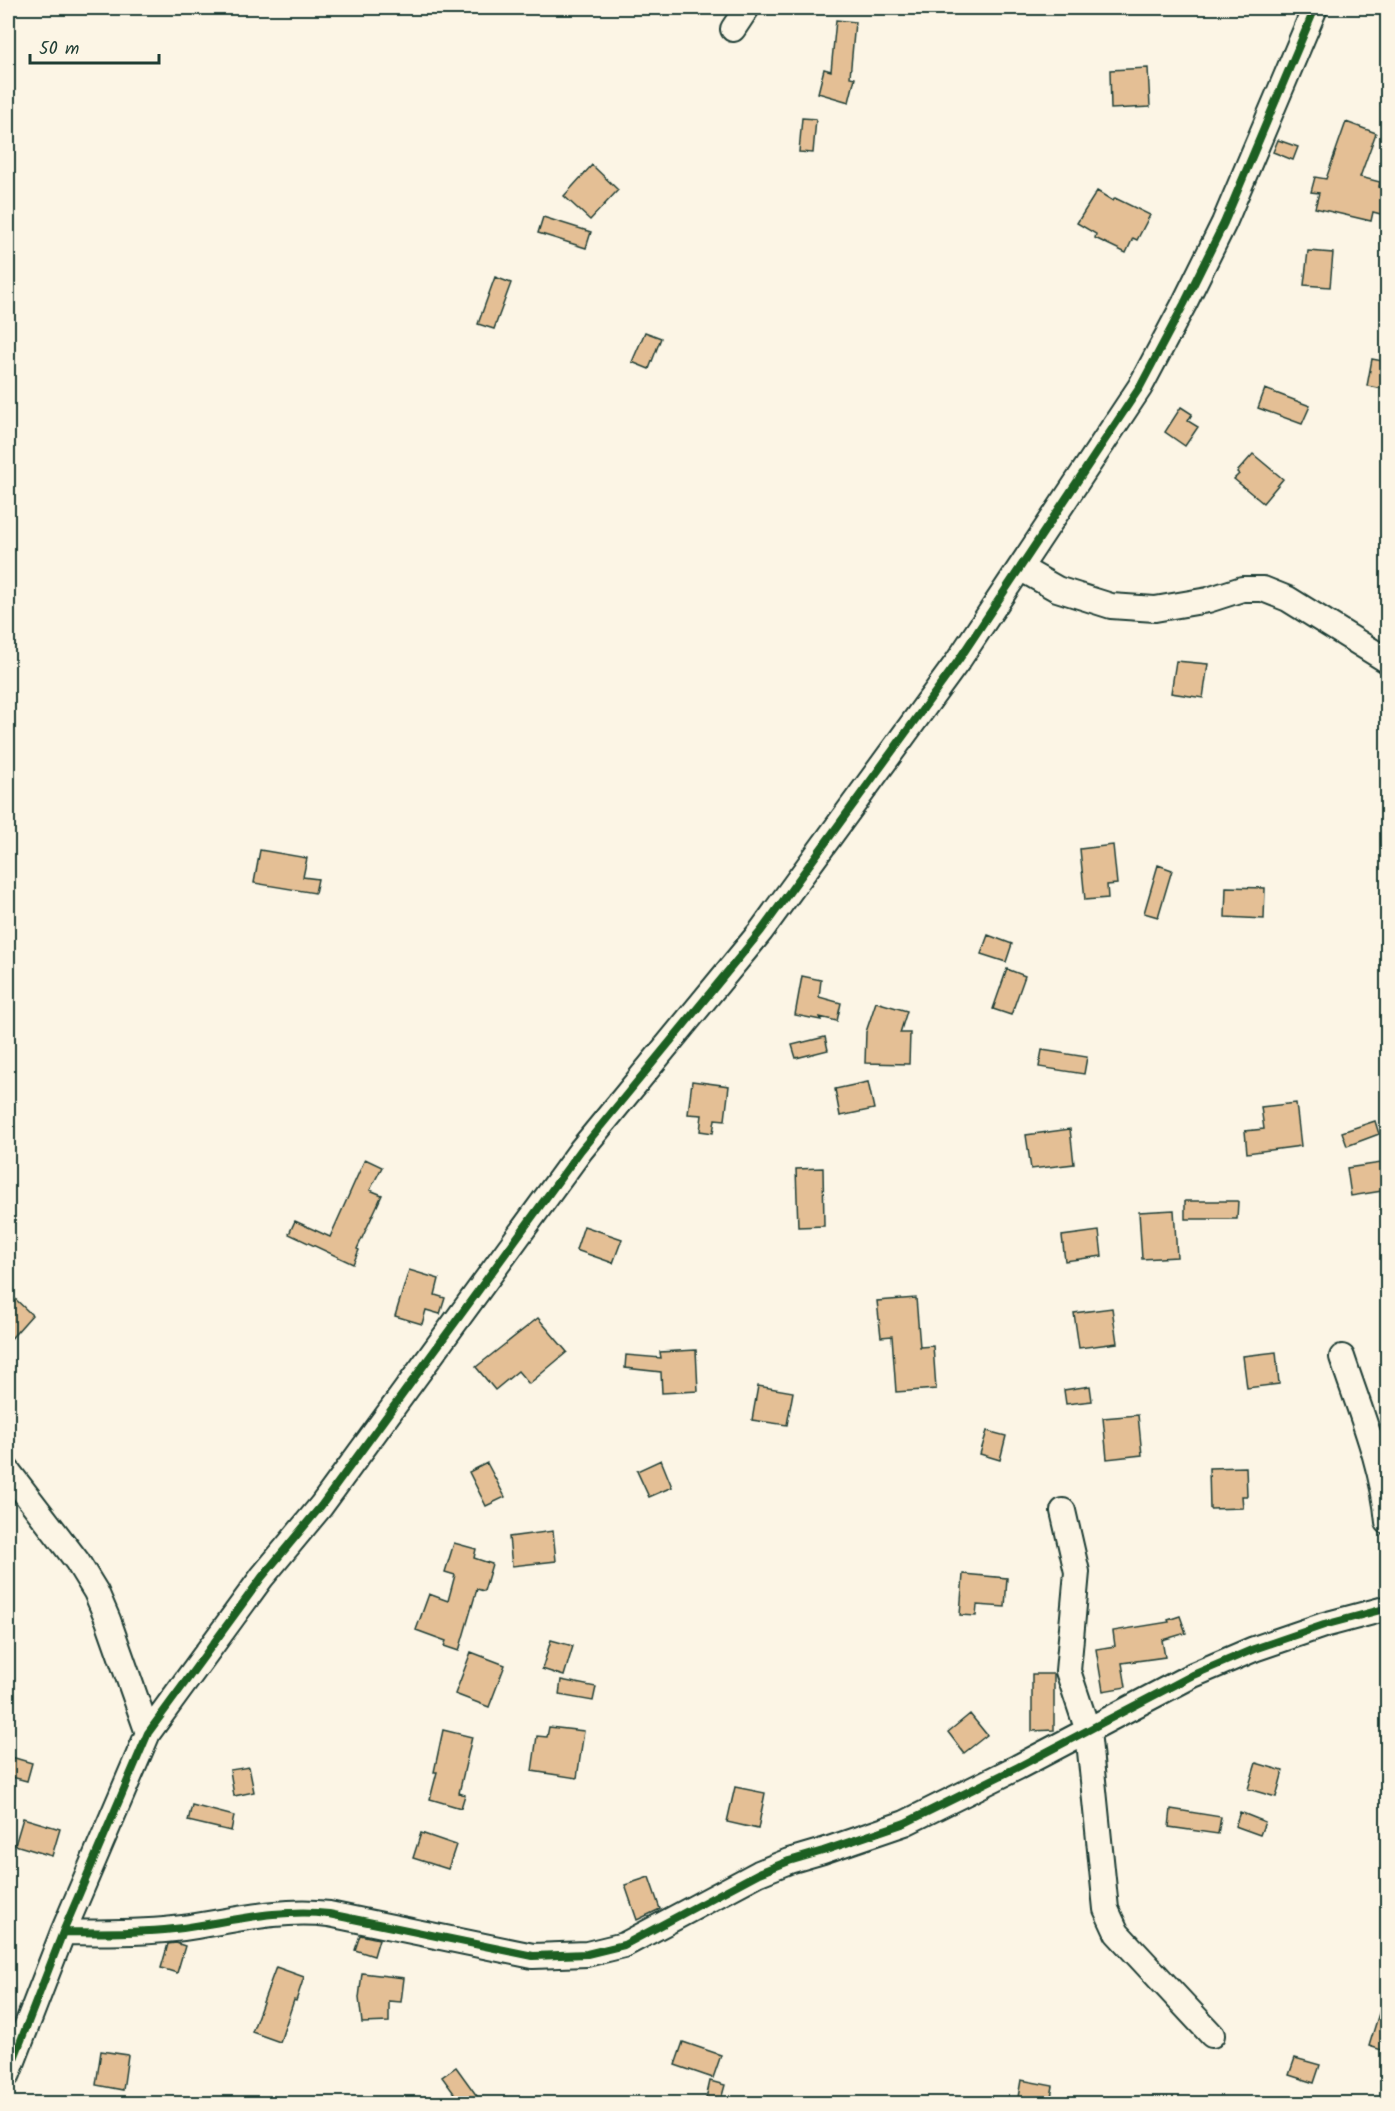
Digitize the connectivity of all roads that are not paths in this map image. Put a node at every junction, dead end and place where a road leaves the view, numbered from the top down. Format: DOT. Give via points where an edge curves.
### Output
graph roads {
  1 [pos="747,8"];
  2 [pos="1315,8"];
  3 [pos="733,29"];
  4 [pos="1020,568"];
  5 [pos="1388,662"];
  6 [pos="1342,1358"];
  7 [pos="8,1471"];
  8 [pos="1063,1511"];
  9 [pos="1388,1522"];
  10 [pos="1388,1608"];
  11 [pos="1088,1731"];
  12 [pos="148,1733"];
  13 [pos="63,1932"];
  14 [pos="1212,2036"];
  15 [pos="8,2074"];
  1 -- 3 [label="street"];
  2 -- 4 [label="street" via="1224,223 1184,304 1140,387"];
  4 -- 5 [label="street" via="1057,589 1111,606 1155,609 1208,600 1242,589 1263,590 1288,599"];
  4 -- 12 [label="street" via="958,661 761,931 581,1150 321,1506 262,1577"];
  6 -- 9 [label="street" via="1373,1451"];
  7 -- 12 [label="street" via="96,1593"];
  8 -- 11 [label="street" via="1077,1572 1068,1671"];
  10 -- 11 [label="street" via="1254,1649 1193,1675"];
  11 -- 13 [label="street" via="905,1823 759,1873 624,1945 587,1954 533,1956 307,1911 180,1928"];
  11 -- 14 [label="street" via="1106,1909 1117,1933"];
  12 -- 13 [label="street"];
  13 -- 15 [label="street"];
}
